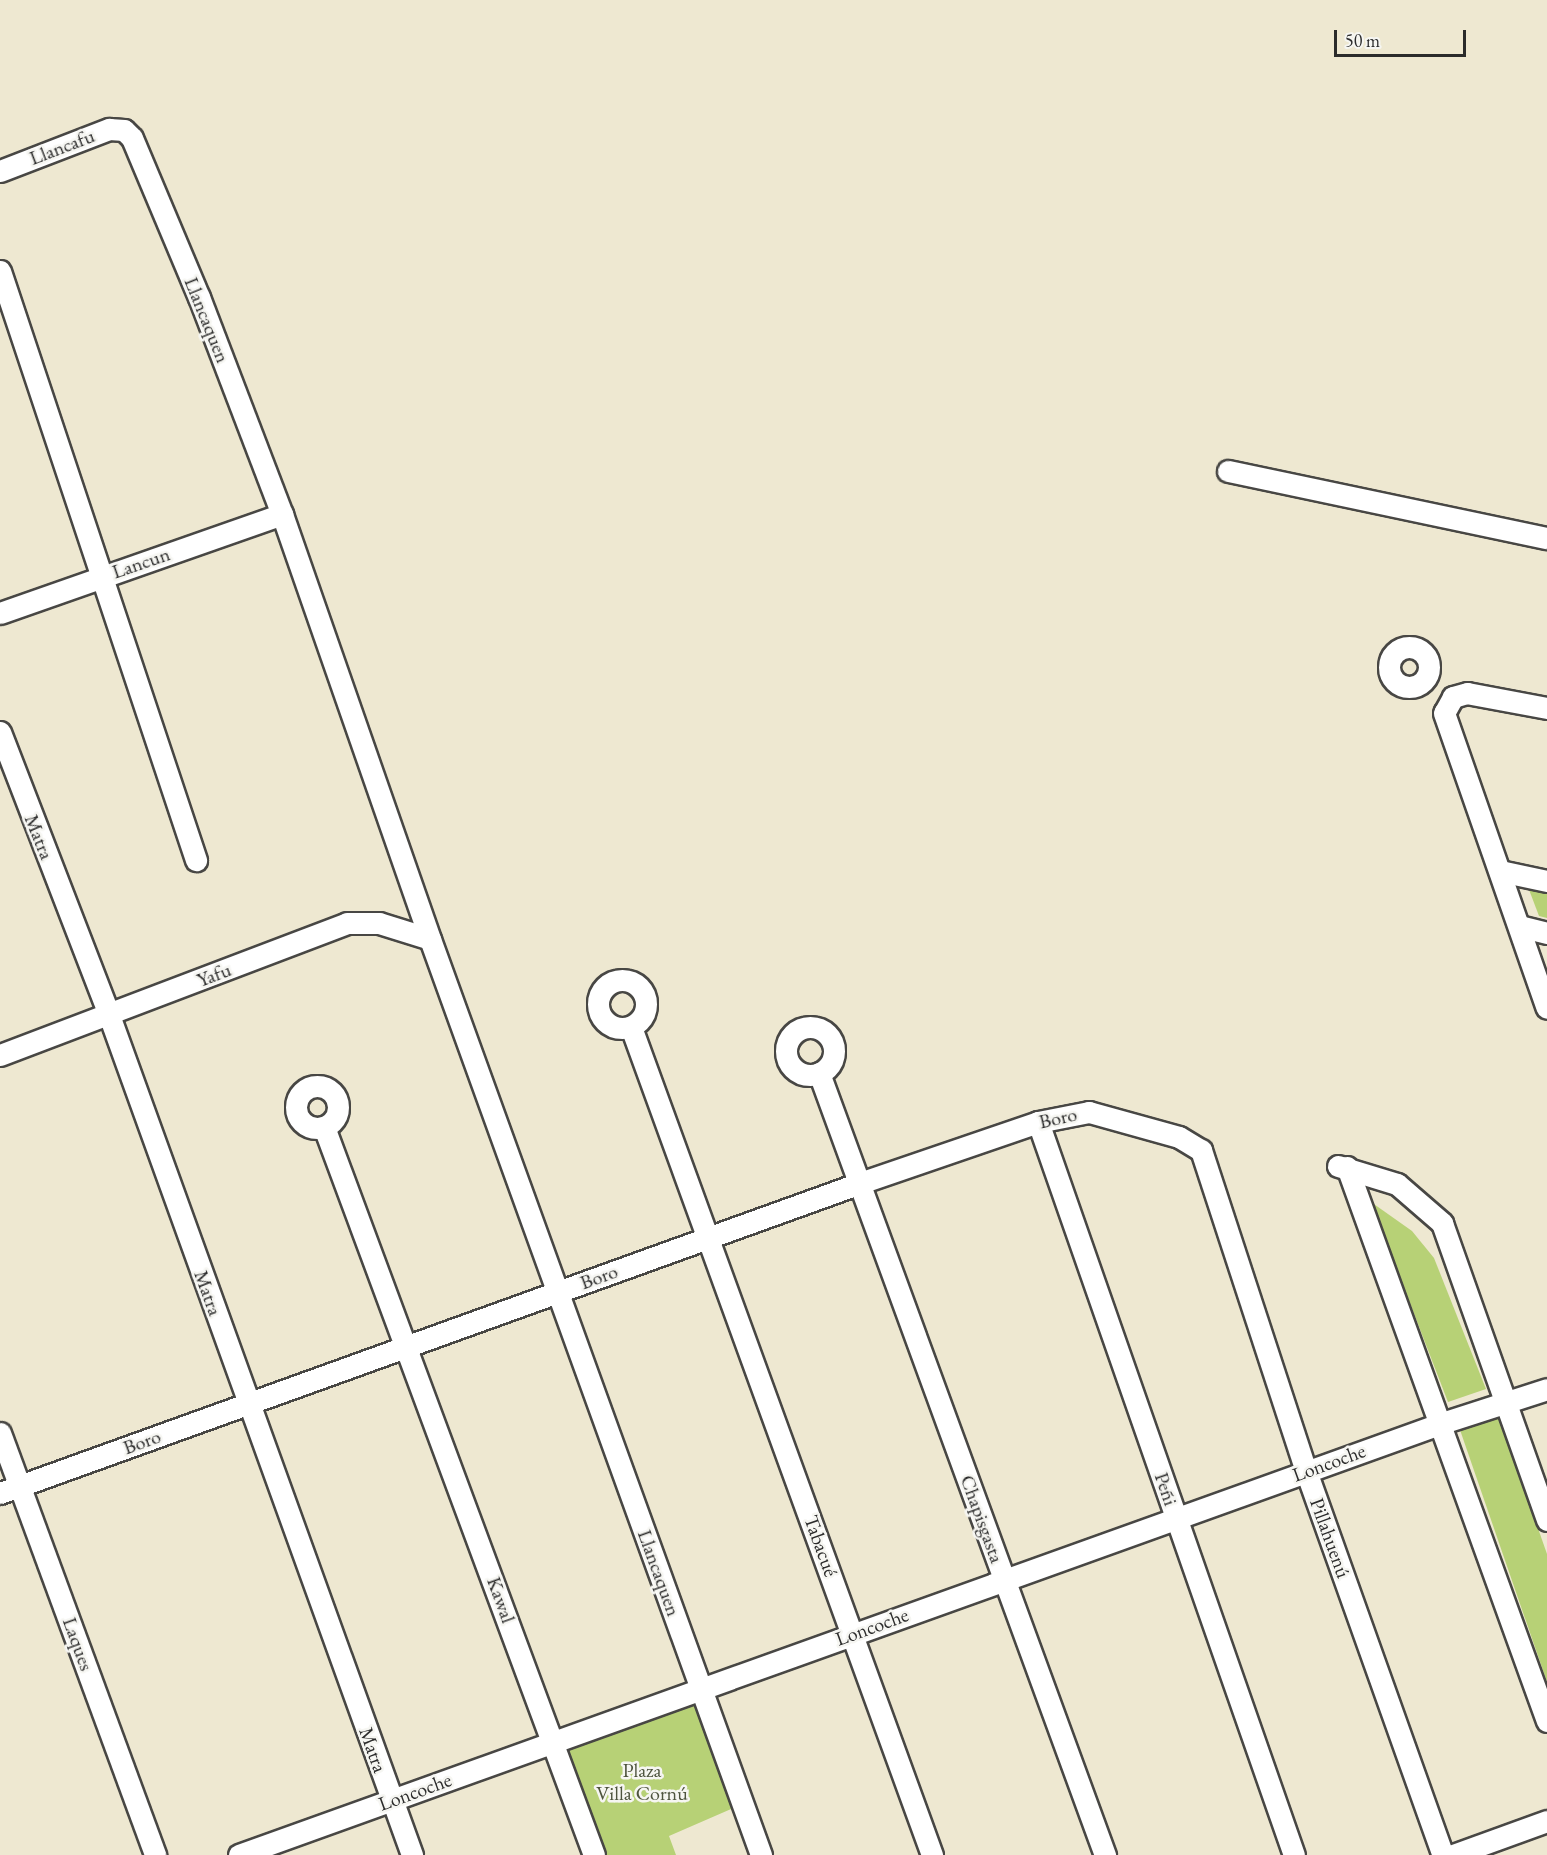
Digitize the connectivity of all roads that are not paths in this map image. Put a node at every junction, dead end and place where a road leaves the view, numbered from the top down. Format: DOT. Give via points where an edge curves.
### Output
graph roads {
  1 [pos="124,130"];
  2 [pos="0,171"];
  3 [pos="0,272"];
  4 [pos="1227,471"];
  5 [pos="282,514"];
  6 [pos="1547,538"];
  7 [pos="102,576"];
  8 [pos="0,613"];
  9 [pos="1426,678"];
  10 [pos="1453,697"];
  11 [pos="1547,708"];
  12 [pos="0,732"];
  13 [pos="196,860"];
  14 [pos="1500,872"];
  15 [pos="1547,881"];
  16 [pos="1518,926"];
  17 [pos="1547,933"];
  18 [pos="430,939"];
  19 [pos="1547,1008"];
  20 [pos="109,1015"];
  21 [pos="631,1027"];
  22 [pos="0,1055"];
  23 [pos="819,1074"];
  24 [pos="1038,1122"];
  25 [pos="324,1126"];
  26 [pos="1201,1150"];
  27 [pos="860,1183"];
  28 [pos="709,1238"];
  29 [pos="558,1292"];
  30 [pos="407,1346"];
  31 [pos="1547,1389"];
  32 [pos="1506,1402"];
  33 [pos="248,1404"];
  34 [pos="1442,1422"];
  35 [pos="0,1433"];
  36 [pos="1306,1471"];
  37 [pos="20,1486"];
  38 [pos="0,1493"];
  39 [pos="1176,1518"];
  40 [pos="1547,1520"];
  41 [pos="1004,1580"];
  42 [pos="853,1634"];
  43 [pos="701,1689"];
  44 [pos="1547,1721"];
  45 [pos="554,1742"];
  46 [pos="392,1800"];
  47 [pos="1547,1821"];
  48 [pos="155,1855"];
  49 [pos="239,1855"];
  50 [pos="412,1855"];
  51 [pos="594,1855"];
  52 [pos="761,1855"];
  53 [pos="932,1855"];
  54 [pos="1105,1855"];
  55 [pos="1294,1855"];
  56 [pos="1443,1855"];
  57 [pos="1453,1855"];
  1 -- 2 [label="street, Llancafu" via="109,129"];
  1 -- 5 [label="street, Llancaquen" via="132,138 199,297"];
  3 -- 7 [label="street"];
  4 -- 6 [label="street"];
  5 -- 7 [label="street, Lancun"];
  5 -- 18 [label="street, Llancaquen"];
  7 -- 8 [label="street, Lancun"];
  7 -- 13 [label="street"];
  9 -- 10 [label="street"];
  10 -- 11 [label="street" via="1467,693"];
  10 -- 14 [label="street" via="1446,704 1446,720"];
  12 -- 20 [label="street, Matra"];
  14 -- 15 [label="street"];
  14 -- 16 [label="street"];
  16 -- 17 [label="street"];
  16 -- 19 [label="street"];
  18 -- 20 [label="street, Yafu" via="379,923 347,923"];
  18 -- 29 [label="street, Llancaquen"];
  20 -- 22 [label="street, Yafu"];
  20 -- 33 [label="street, Matra"];
  21 -- 28 [label="street, Tabacué"];
  23 -- 27 [label="street, Chapisgasta"];
  24 -- 26 [label="street, Boro" via="1089,1112 1179,1137"];
  24 -- 27 [label="street, Boro"];
  24 -- 39 [label="street, Peñi"];
  25 -- 30 [label="street, Kawal"];
  26 -- 36 [label="street, Pillahuenú"];
  27 -- 28 [label="street, Boro"];
  27 -- 41 [label="street, Chapisgasta"];
  28 -- 29 [label="street, Boro"];
  28 -- 42 [label="street, Tabacué"];
  29 -- 30 [label="street, Boro"];
  29 -- 43 [label="street, Llancaquen"];
  30 -- 33 [label="street, Boro"];
  30 -- 45 [label="street, Kawal"];
  31 -- 32 [label="street, Loncoche"];
  32 -- 34 [label="street, Loncoche"];
  32 -- 34 [label="street" via="1442,1223 1397,1184 1341,1166"];
  32 -- 40 [label="street"];
  33 -- 37 [label="street, Boro"];
  33 -- 46 [label="street, Matra"];
  34 -- 36 [label="street, Loncoche"];
  34 -- 44 [label="street"];
  35 -- 37 [label="street, Laques"];
  36 -- 39 [label="street, Loncoche"];
  36 -- 56 [label="street, Pillahuenú"];
  37 -- 38 [label="street, Boro"];
  37 -- 48 [label="street, Laques"];
  39 -- 41 [label="street, Loncoche"];
  39 -- 55 [label="street, Peñi"];
  41 -- 42 [label="street, Loncoche"];
  41 -- 54 [label="street, Chapisgasta"];
  42 -- 43 [label="street, Loncoche"];
  42 -- 53 [label="street, Tabacué"];
  43 -- 45 [label="street, Loncoche"];
  43 -- 52 [label="street, Llancaquen"];
  45 -- 46 [label="street, Loncoche"];
  45 -- 51 [label="street, Kawal"];
  46 -- 49 [label="street, Loncoche"];
  46 -- 50 [label="street, Matra"];
  47 -- 57 [label="street"];
}
